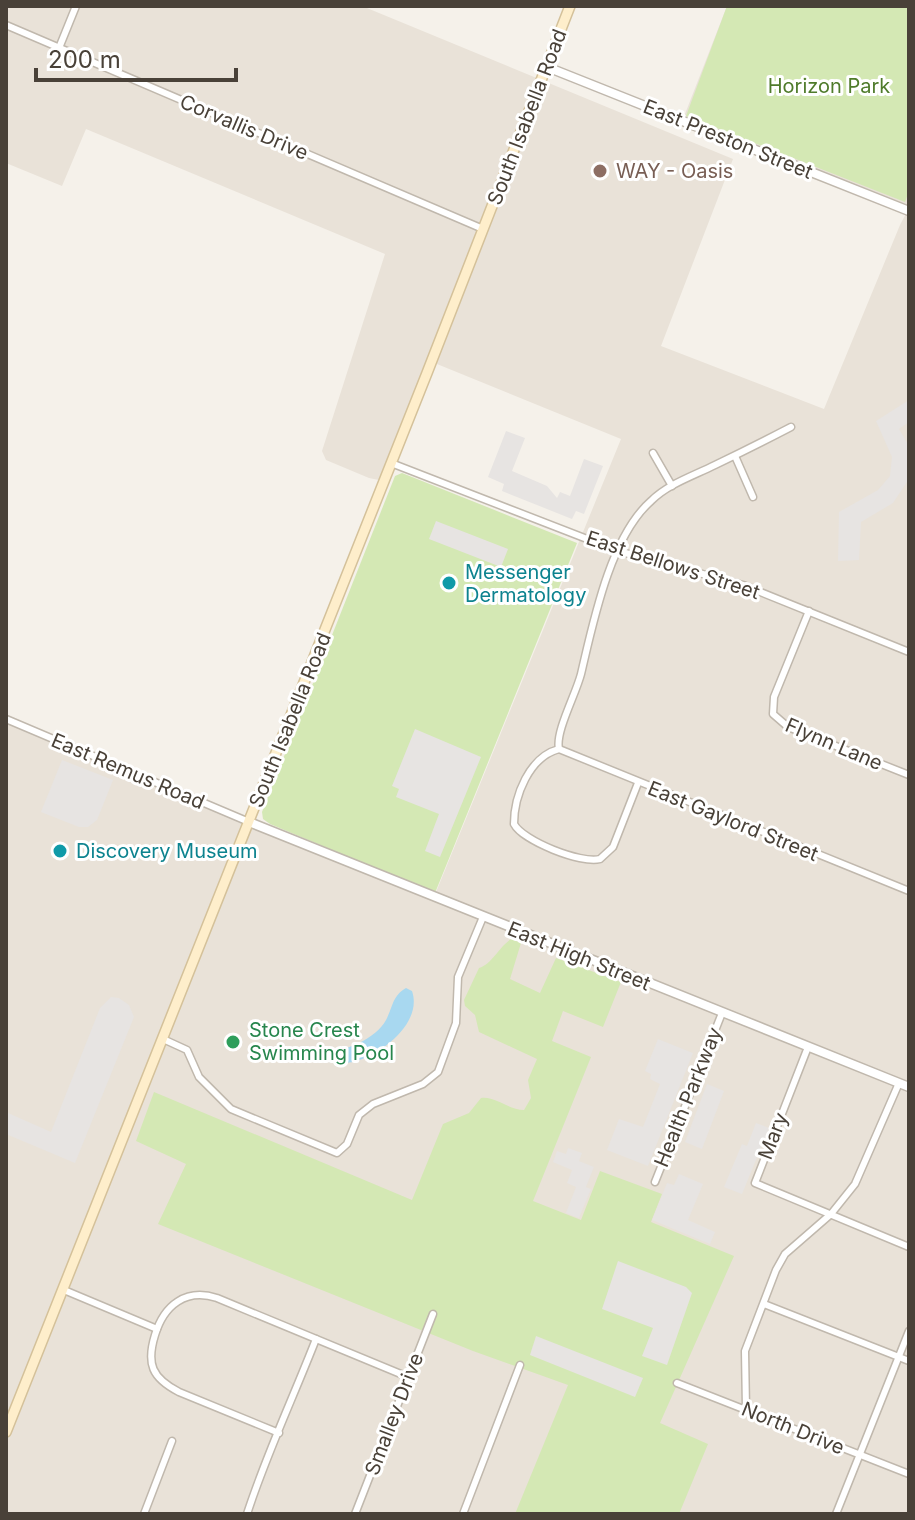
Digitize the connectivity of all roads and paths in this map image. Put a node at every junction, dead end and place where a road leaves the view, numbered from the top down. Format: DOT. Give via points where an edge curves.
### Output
graph roads {
  1 [pos="76,6"];
  2 [pos="570,6"];
  3 [pos="6,25"];
  4 [pos="59,48"];
  5 [pos="547,67"];
  6 [pos="909,210"];
  7 [pos="483,229"];
  8 [pos="791,427"];
  9 [pos="653,453"];
  10 [pos="735,456"];
  11 [pos="391,463"];
  12 [pos="672,486"];
  13 [pos="753,497"];
  14 [pos="618,551"];
  15 [pos="809,611"];
  16 [pos="909,652"];
  17 [pos="6,719"];
  18 [pos="559,749"];
  19 [pos="909,775"];
  20 [pos="638,783"];
  21 [pos="249,822"];
  22 [pos="909,891"];
  23 [pos="483,917"];
  24 [pos="722,1013"];
  25 [pos="163,1039"];
  26 [pos="808,1047"];
  27 [pos="899,1083"];
  28 [pos="909,1087"];
  29 [pos="655,1182"];
  30 [pos="831,1214"];
  31 [pos="909,1247"];
  32 [pos="64,1290"];
  33 [pos="764,1304"];
  34 [pos="433,1314"];
  35 [pos="157,1329"];
  36 [pos="909,1331"];
  37 [pos="316,1339"];
  38 [pos="899,1357"];
  39 [pos="909,1361"];
  40 [pos="520,1365"];
  41 [pos="408,1377"];
  42 [pos="677,1383"];
  43 [pos="746,1409"];
  44 [pos="6,1432"];
  45 [pos="279,1433"];
  46 [pos="172,1441"];
  47 [pos="859,1454"];
  48 [pos="909,1474"];
  49 [pos="144,1514"];
  50 [pos="247,1514"];
  51 [pos="355,1514"];
  52 [pos="463,1514"];
  53 [pos="836,1514"];
  1 -- 4 [label="street"];
  2 -- 5 [label="main road, South Isabella Road"];
  3 -- 4 [label="street, Corvallis Drive"];
  4 -- 7 [label="street, Corvallis Drive"];
  5 -- 6 [label="street, East Preston Street"];
  5 -- 7 [label="main road, South Isabella Road"];
  7 -- 11 [label="main road, South Isabella Road"];
  8 -- 10 [label="street"];
  9 -- 12 [label="street"];
  10 -- 12 [label="street"];
  10 -- 13 [label="street"];
  11 -- 14 [label="street, East Bellows Street"];
  11 -- 21 [label="main road, South Isabella Road"];
  12 -- 14 [label="street" via="635,518"];
  14 -- 15 [label="street, East Bellows Street" via="718,577"];
  14 -- 18 [label="street" via="593,618"];
  15 -- 16 [label="street, East Bellows Street"];
  15 -- 19 [label="street, Flynn Lane" via="774,697 773,714 788,727"];
  17 -- 21 [label="street, East Remus Road"];
  18 -- 20 [label="street, East Gaylord Street"];
  18 -- 20 [label="street" via="536,762 519,797 514,824 526,837 581,860 600,859 613,847"];
  20 -- 22 [label="street, East Gaylord Street"];
  21 -- 23 [label="street, East High Street"];
  21 -- 25 [label="main road, South Isabella Road"];
  23 -- 24 [label="street, East High Street"];
  23 -- 25 [label="street" via="458,977 456,1023 438,1072 359,1115 347,1144 337,1153 231,1109 199,1077 187,1050"];
  24 -- 26 [label="street, East High Street"];
  24 -- 29 [label="street, Health Parkway"];
  25 -- 32 [label="main road, South Isabella Road"];
  26 -- 27 [label="street, East High Street"];
  26 -- 30 [label="street, Mary" via="755,1183"];
  27 -- 28 [label="street, East High Street"];
  27 -- 30 [label="street" via="855,1184"];
  30 -- 31 [label="street"];
  30 -- 33 [label="street" via="785,1254"];
  32 -- 35 [label="street"];
  32 -- 44 [label="main road, South Isabella Road"];
  33 -- 38 [label="street"];
  33 -- 43 [label="street" via="745,1351"];
  34 -- 41 [label="street, Smalley Drive"];
  35 -- 37 [label="street" via="175,1302 195,1294"];
  35 -- 45 [label="street" via="151,1363 168,1386"];
  36 -- 38 [label="street"];
  37 -- 41 [label="street"];
  37 -- 45 [label="street"];
  38 -- 39 [label="street"];
  38 -- 47 [label="street"];
  40 -- 52 [label="street"];
  41 -- 51 [label="street, Smalley Drive"];
  42 -- 43 [label="street, North Drive"];
  43 -- 47 [label="street, North Drive"];
  45 -- 50 [label="street"];
  46 -- 49 [label="street"];
  47 -- 48 [label="street, North Drive"];
  47 -- 53 [label="street"];
}
